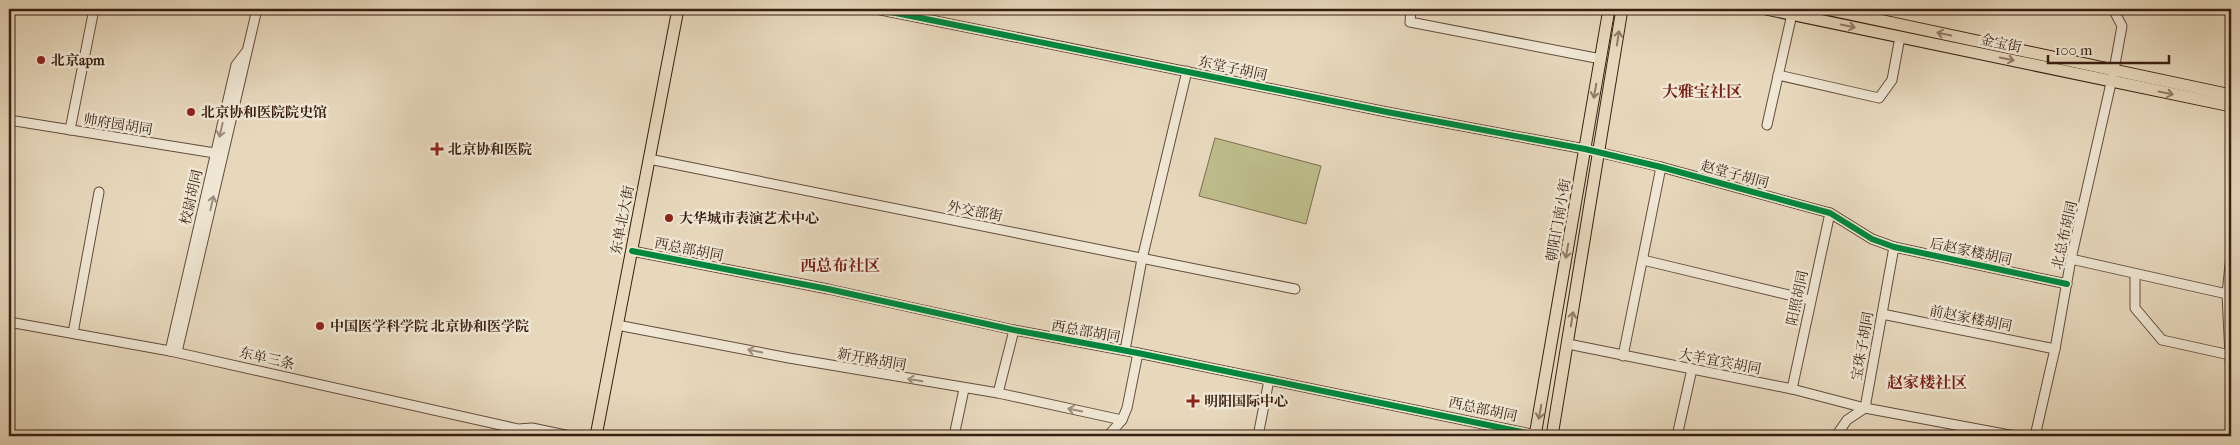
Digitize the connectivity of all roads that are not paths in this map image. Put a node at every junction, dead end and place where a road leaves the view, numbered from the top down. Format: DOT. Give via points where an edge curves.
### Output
graph roads {
  1 [pos="94,9"];
  2 [pos="256,9"];
  3 [pos="678,9"];
  4 [pos="876,9"];
  5 [pos="1411,9"];
  6 [pos="1609,9"];
  7 [pos="1622,9"];
  8 [pos="1766,9"];
  9 [pos="1827,9"];
  10 [pos="2113,9"];
  11 [pos="1792,14"];
  12 [pos="1900,37"];
  13 [pos="1601,59"];
  14 [pos="1188,71"];
  15 [pos="1778,75"];
  16 [pos="2113,76"];
  17 [pos="2231,95"];
  18 [pos="2231,106"];
  19 [pos="9,120"];
  20 [pos="1766,125"];
  21 [pos="70,130"];
  22 [pos="1585,149"];
  23 [pos="1599,152"];
  24 [pos="220,154"];
  25 [pos="649,159"];
  26 [pos="1661,167"];
  27 [pos="99,192"];
  28 [pos="1830,213"];
  29 [pos="1872,239"];
  30 [pos="1894,247"];
  31 [pos="632,250"];
  32 [pos="2231,255"];
  33 [pos="2071,258"];
  34 [pos="1142,259"];
  35 [pos="1643,260"];
  36 [pos="2134,274"];
  37 [pos="2067,284"];
  38 [pos="1295,289"];
  39 [pos="2227,294"];
  40 [pos="1810,300"];
  41 [pos="1882,314"];
  42 [pos="9,322"];
  43 [pos="617,325"];
  44 [pos="1014,330"];
  45 [pos="73,333"];
  46 [pos="1568,344"];
  47 [pos="2055,349"];
  48 [pos="1125,350"];
  49 [pos="174,351"];
  50 [pos="1138,353"];
  51 [pos="2230,355"];
  52 [pos="1623,356"];
  53 [pos="1692,369"];
  54 [pos="2231,376"];
  55 [pos="1269,380"];
  56 [pos="964,389"];
  57 [pos="1792,389"];
  58 [pos="998,393"];
  59 [pos="1865,408"];
  60 [pos="1122,420"];
  61 [pos="518,429"];
  62 [pos="530,436"];
  63 [pos="570,436"];
  64 [pos="596,436"];
  65 [pos="954,436"];
  66 [pos="1108,436"];
  67 [pos="1258,436"];
  68 [pos="1537,436"];
  69 [pos="1552,436"];
  70 [pos="1677,436"];
  71 [pos="1836,436"];
  72 [pos="2015,436"];
  73 [pos="2035,436"];
  1 -- 21 [label="street"];
  2 -- 24 [label="street, 校尉胡同" via="245,64"];
  3 -- 25 [label="main road, 东单北大街"];
  4 -- 14 [label="street, 东堂子胡同"];
  5 -- 13 [label="street" via="1410,22"];
  6 -- 13 [label="main road, 朝阳门南小街"];
  23 -- 7 [label="main road, 朝阳门南小街, one-way"];
  8 -- 11 [label="main road, 金宝街"];
  16 -- 9 [label="main road, 金宝街, one-way"];
  10 -- 16 [label="street, 北总布胡同" via="2122,26"];
  11 -- 12 [label="main road, 金宝街, one-way"];
  11 -- 15 [label="street"];
  12 -- 15 [label="street" via="1892,80 1879,98"];
  12 -- 16 [label="main road, 金宝街, one-way"];
  13 -- 22 [label="main road, 朝阳门南小街, one-way"];
  14 -- 22 [label="street, 东堂子胡同"];
  14 -- 34 [label="street"];
  15 -- 20 [label="street"];
  16 -- 17 [label="main road, 金宝街"];
  16 -- 18 [label="main road, 金宝街, one-way"];
  16 -- 33 [label="street, 北总布胡同"];
  19 -- 21 [label="street, 帅府园胡同"];
  21 -- 24 [label="street, 帅府园胡同"];
  22 -- 23 [label="street, 赵堂子胡同"];
  22 -- 68 [label="main road, 朝阳门南小街, one-way"];
  23 -- 26 [label="street, 赵堂子胡同"];
  46 -- 23 [label="main road, 朝阳门南小街, one-way"];
  24 -- 49 [label="street, 校尉胡同"];
  25 -- 31 [label="main road, 东单北大街"];
  25 -- 34 [label="street, 外交部街"];
  26 -- 28 [label="street, 赵堂子胡同"];
  26 -- 35 [label="street"];
  27 -- 45 [label="street"];
  28 -- 29 [label="street, 赵堂子胡同"];
  28 -- 40 [label="street, 阳照胡同"];
  29 -- 30 [label="street, 后赵家楼胡同"];
  30 -- 37 [label="street, 后赵家楼胡同"];
  30 -- 41 [label="street, 宝珠子胡同"];
  31 -- 43 [label="main road, 东单北大街"];
  31 -- 44 [label="street, 西总部胡同"];
  32 -- 39 [label="street"];
  33 -- 36 [label="street"];
  33 -- 37 [label="street, 北总布胡同"];
  34 -- 38 [label="street, 外交部街"];
  34 -- 48 [label="street"];
  35 -- 40 [label="street"];
  35 -- 52 [label="street"];
  36 -- 39 [label="street"];
  36 -- 51 [label="street" via="2135,308 2162,340"];
  37 -- 47 [label="street, 北总布胡同"];
  39 -- 51 [label="street"];
  40 -- 57 [label="street, 阳照胡同"];
  41 -- 47 [label="street, 前赵家楼胡同"];
  41 -- 59 [label="street, 宝珠子胡同"];
  42 -- 45 [label="street, 东单三条"];
  56 -- 43 [label="street, 新开路胡同, one-way"];
  43 -- 64 [label="main road, 东单北大街"];
  44 -- 48 [label="street, 西总部胡同"];
  44 -- 58 [label="street"];
  45 -- 49 [label="street, 东单三条"];
  46 -- 52 [label="street, 大羊宜宾胡同"];
  46 -- 69 [label="main road, 朝阳门南小街"];
  47 -- 73 [label="street, 北总布胡同"];
  48 -- 50 [label="street, 西总部胡同"];
  49 -- 61 [label="street, 东单三条"];
  50 -- 55 [label="street, 西总部胡同"];
  50 -- 60 [label="street"];
  51 -- 54 [label="street"];
  52 -- 53 [label="street, 大羊宜宾胡同"];
  53 -- 57 [label="street, 大羊宜宾胡同"];
  53 -- 70 [label="street"];
  55 -- 67 [label="street"];
  55 -- 68 [label="street, 西总部胡同"];
  56 -- 58 [label="street, 新开路胡同"];
  56 -- 65 [label="street"];
  57 -- 59 [label="street, 大羊宜宾胡同"];
  60 -- 58 [label="street, 新开路胡同, one-way"];
  59 -- 71 [label="street" via="1847,420"];
  59 -- 72 [label="street, 大羊宜宾胡同"];
  60 -- 66 [label="street"];
  61 -- 62 [label="street, 东单三条"];
  61 -- 63 [label="street, 东单三条" via="532,428"];
}
